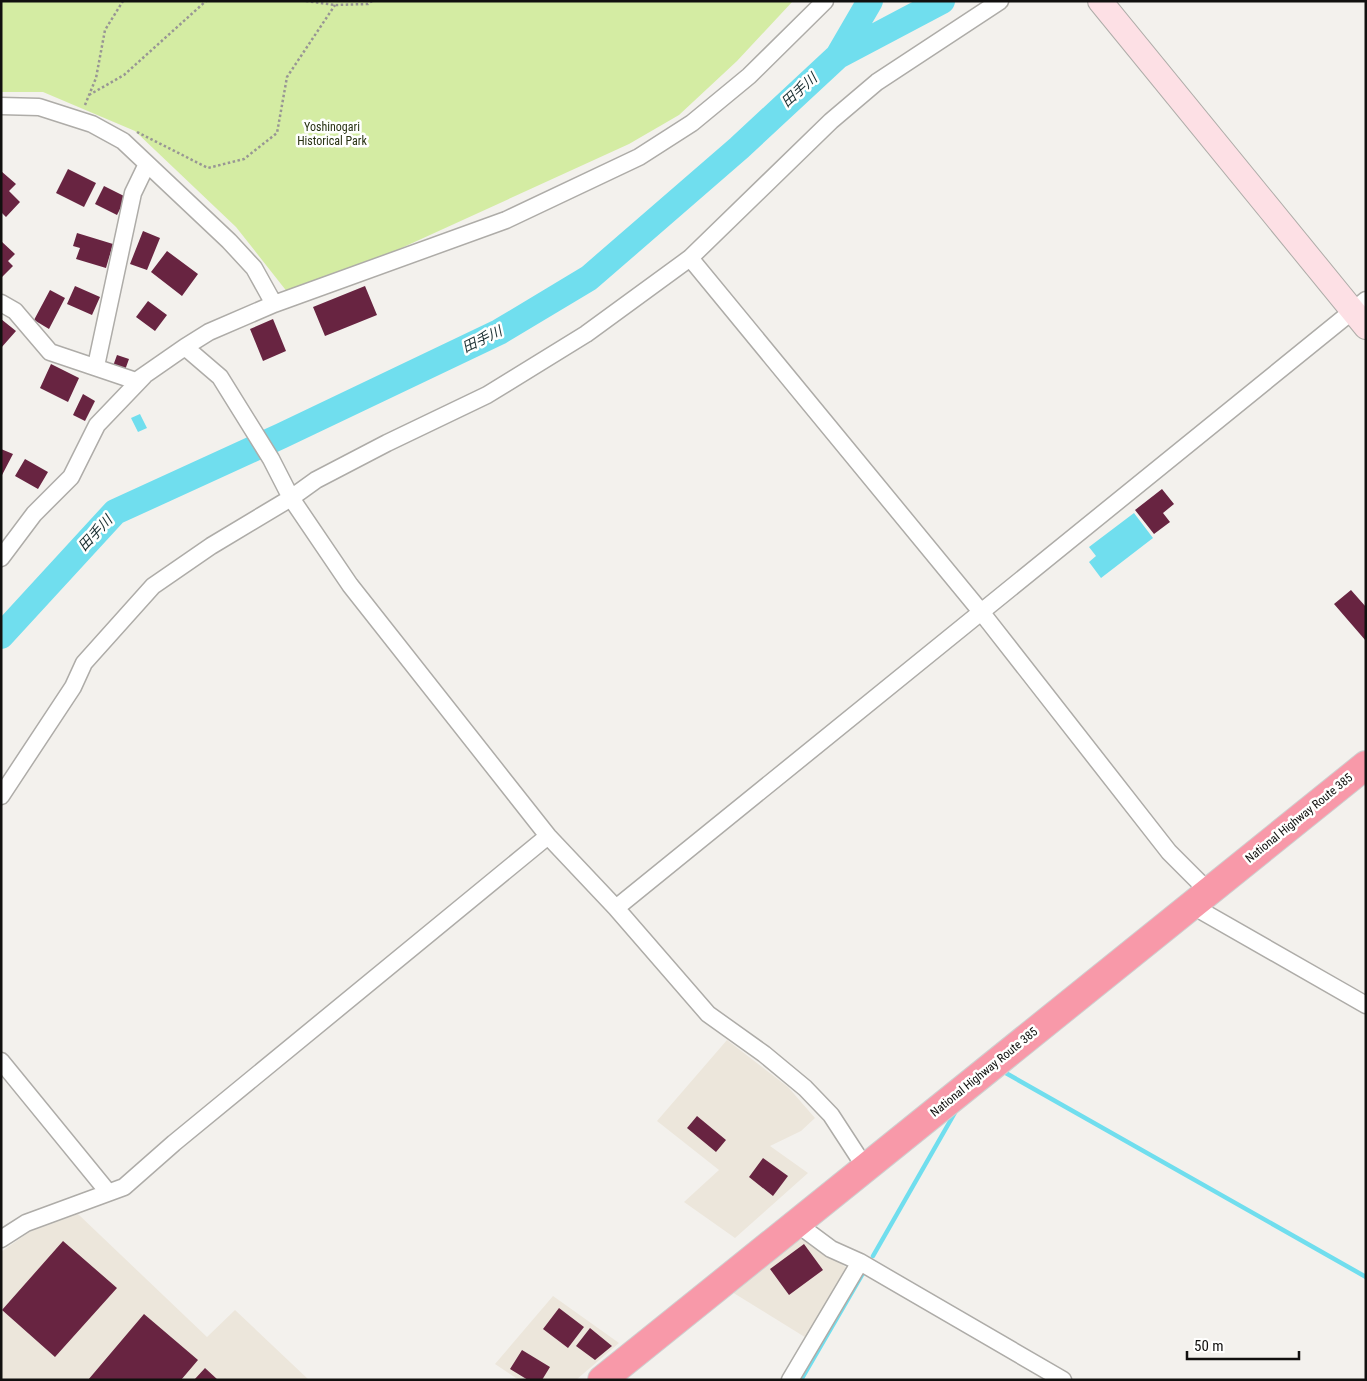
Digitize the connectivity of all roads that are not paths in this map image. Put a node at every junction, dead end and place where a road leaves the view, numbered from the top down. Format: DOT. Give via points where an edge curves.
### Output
graph roads {
  1 [pos="825,1"];
  2 [pos="1000,1"];
  3 [pos="1100,1"];
  4 [pos="1,106"];
  5 [pos="147,164"];
  6 [pos="690,258"];
  7 [pos="1,303"];
  8 [pos="274,304"];
  9 [pos="1361,313"];
  10 [pos="185,347"];
  11 [pos="96,366"];
  12 [pos="144,376"];
  13 [pos="291,498"];
  14 [pos="1,558"];
  15 [pos="982,613"];
  16 [pos="1366,765"];
  17 [pos="1,796"];
  18 [pos="548,836"];
  19 [pos="1199,898"];
  20 [pos="616,908"];
  21 [pos="1366,1004"];
  22 [pos="1,1061"];
  23 [pos="870,1163"];
  24 [pos="108,1192"];
  25 [pos="796,1223"];
  26 [pos="1,1239"];
  27 [pos="860,1262"];
  28 [pos="602,1380"];
  29 [pos="790,1380"];
  30 [pos="1063,1380"];
  1 -- 8 [label="street" via="742,82 692,122 639,157 506,220"];
  2 -- 6 [label="street" via="877,82 831,121"];
  3 -- 9 [label="street"];
  4 -- 5 [label="street" via="39,107 92,124 123,141"];
  5 -- 8 [label="street" via="254,268"];
  5 -- 11 [label="street" via="133,193"];
  6 -- 13 [label="street" via="586,334 487,395 386,443 316,480"];
  6 -- 15 [label="street"];
  7 -- 11 [label="street" via="15,311 50,352"];
  8 -- 10 [label="street" via="208,332"];
  9 -- 15 [label="street"];
  10 -- 12 [label="street"];
  10 -- 13 [label="street" via="220,377"];
  11 -- 12 [label="street" via="136,381"];
  12 -- 14 [label="street" via="97,425 71,476 34,514"];
  13 -- 17 [label="street" via="211,546 153,586 84,663 73,687"];
  13 -- 18 [label="street" via="350,585"];
  15 -- 19 [label="street" via="1169,852"];
  15 -- 20 [label="street"];
  16 -- 19 [label="highway, National Highway Route 385"];
  18 -- 20 [label="street"];
  18 -- 24 [label="street" via="124,1187"];
  19 -- 21 [label="street"];
  19 -- 23 [label="highway, National Highway Route 385"];
  20 -- 23 [label="street" via="708,1014 805,1088 831,1115 859,1158"];
  22 -- 24 [label="street"];
  23 -- 25 [label="highway, National Highway Route 385"];
  24 -- 26 [label="street" via="26,1223"];
  25 -- 27 [label="street" via="831,1250"];
  25 -- 28 [label="highway, National Highway Route 385"];
  27 -- 29 [label="street"];
  27 -- 30 [label="street"];
}
